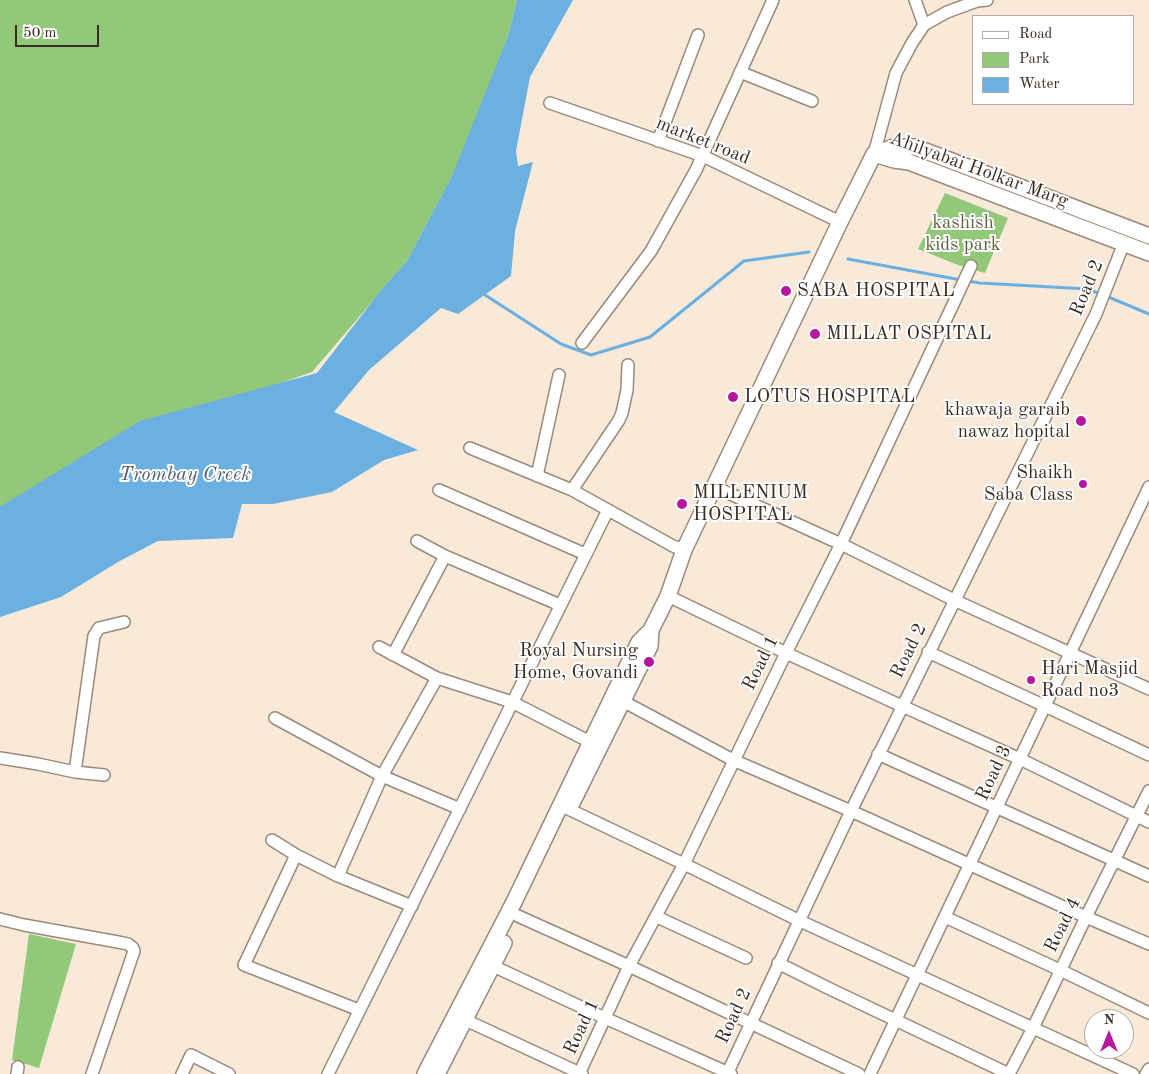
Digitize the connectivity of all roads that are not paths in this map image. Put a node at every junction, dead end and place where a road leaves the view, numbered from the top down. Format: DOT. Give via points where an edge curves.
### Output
graph roads {
  1 [pos="773,0"];
  2 [pos="915,0"];
  3 [pos="987,0"];
  4 [pos="924,25"];
  5 [pos="698,34"];
  6 [pos="740,72"];
  7 [pos="550,102"];
  8 [pos="812,102"];
  9 [pos="658,141"];
  10 [pos="874,154"];
  11 [pos="702,156"];
  12 [pos="840,222"];
  13 [pos="1149,236"];
  14 [pos="1124,243"];
  15 [pos="1149,253"];
  16 [pos="972,266"];
  17 [pos="582,343"];
  18 [pos="628,365"];
  19 [pos="559,375"];
  20 [pos="470,448"];
  21 [pos="537,476"];
  22 [pos="715,487"];
  23 [pos="1149,487"];
  24 [pos="438,490"];
  25 [pos="572,490"];
  26 [pos="608,510"];
  27 [pos="418,541"];
  28 [pos="840,544"];
  29 [pos="684,550"];
  30 [pos="585,554"];
  31 [pos="445,556"];
  32 [pos="668,596"];
  33 [pos="954,600"];
  34 [pos="560,605"];
  35 [pos="124,622"];
  36 [pos="379,647"];
  37 [pos="928,652"];
  38 [pos="1071,652"];
  39 [pos="786,653"];
  40 [pos="394,655"];
  41 [pos="437,678"];
  42 [pos="1149,688"];
  43 [pos="618,699"];
  44 [pos="512,702"];
  45 [pos="902,706"];
  46 [pos="1045,706"];
  47 [pos="276,718"];
  48 [pos="596,744"];
  49 [pos="878,754"];
  50 [pos="1149,755"];
  51 [pos="0,758"];
  52 [pos="1020,759"];
  53 [pos="733,760"];
  54 [pos="75,772"];
  55 [pos="104,775"];
  56 [pos="382,776"];
  57 [pos="1149,791"];
  58 [pos="565,807"];
  59 [pos="460,808"];
  60 [pos="997,808"];
  61 [pos="850,811"];
  62 [pos="1137,816"];
  63 [pos="1149,822"];
  64 [pos="272,840"];
  65 [pos="296,855"];
  66 [pos="1114,861"];
  67 [pos="684,864"];
  68 [pos="970,864"];
  69 [pos="338,876"];
  70 [pos="1149,876"];
  71 [pos="412,906"];
  72 [pos="518,916"];
  73 [pos="657,917"];
  74 [pos="945,917"];
  75 [pos="1086,917"];
  76 [pos="0,919"];
  77 [pos="798,920"];
  78 [pos="1149,944"];
  79 [pos="746,958"];
  80 [pos="778,963"];
  81 [pos="492,966"];
  82 [pos="629,966"];
  83 [pos="1060,970"];
  84 [pos="918,975"];
  85 [pos="360,1010"];
  86 [pos="1149,1014"];
  87 [pos="460,1018"];
  88 [pos="605,1018"];
  89 [pos="896,1020"];
  90 [pos="750,1024"];
  91 [pos="1033,1028"];
  92 [pos="1149,1069"];
  93 [pos="92,1074"];
  94 [pos="182,1074"];
  95 [pos="230,1074"];
  96 [pos="328,1074"];
  97 [pos="425,1074"];
  98 [pos="437,1074"];
  99 [pos="580,1074"];
  100 [pos="728,1074"];
  101 [pos="859,1074"];
  102 [pos="870,1074"];
  103 [pos="1009,1074"];
  104 [pos="1133,1074"];
  105 [pos="1146,1074"];
  1 -- 6 [label="street"];
  2 -- 4 [label="street"];
  3 -- 4 [label="street" via="947,12"];
  4 -- 10 [label="street" via="896,73"];
  5 -- 9 [label="street"];
  6 -- 8 [label="street"];
  6 -- 11 [label="street"];
  7 -- 9 [label="street, market road"];
  9 -- 11 [label="street, market road"];
  10 -- 12 [label="street"];
  10 -- 13 [label="street, Ahilyabai Holkar Marg" via="894,147 915,147"];
  10 -- 14 [label="street, Ahilyabai Holkar Marg" via="909,162"];
  11 -- 12 [label="street, market road"];
  11 -- 17 [label="street" via="651,251"];
  12 -- 22 [label="street"];
  14 -- 15 [label="street, Ahilyabai Holkar Marg"];
  14 -- 33 [label="street, Road 2" via="1096,314"];
  16 -- 28 [label="street, Road 1"];
  18 -- 25 [label="street" via="627,390 619,420"];
  19 -- 21 [label="street"];
  20 -- 21 [label="street"];
  21 -- 25 [label="street"];
  22 -- 28 [label="street"];
  22 -- 29 [label="street"];
  23 -- 38 [label="street, Road 3"];
  24 -- 30 [label="street"];
  25 -- 26 [label="street"];
  26 -- 29 [label="street"];
  26 -- 30 [label="street"];
  27 -- 31 [label="street"];
  28 -- 33 [label="street"];
  28 -- 39 [label="street, Road 1"];
  29 -- 32 [label="street"];
  30 -- 34 [label="street"];
  31 -- 34 [label="street"];
  31 -- 40 [label="street"];
  32 -- 39 [label="street"];
  32 -- 43 [label="street" via="651,630 650,646"];
  33 -- 37 [label="street, Road 2"];
  33 -- 38 [label="street"];
  34 -- 44 [label="street"];
  35 -- 54 [label="street" via="99,628 94,636"];
  36 -- 40 [label="street"];
  37 -- 45 [label="street, Road 2"];
  37 -- 46 [label="street"];
  38 -- 42 [label="street"];
  38 -- 46 [label="street, Road 3"];
  39 -- 45 [label="street"];
  39 -- 53 [label="street, Road 1"];
  40 -- 41 [label="street"];
  41 -- 44 [label="street"];
  41 -- 56 [label="street"];
  43 -- 48 [label="street"];
  43 -- 53 [label="street"];
  44 -- 48 [label="street"];
  44 -- 59 [label="street"];
  45 -- 49 [label="street, Road 2"];
  45 -- 52 [label="street"];
  46 -- 50 [label="street"];
  46 -- 52 [label="street, Road 3"];
  47 -- 56 [label="street"];
  48 -- 58 [label="street"];
  49 -- 60 [label="street"];
  49 -- 61 [label="street, Road 2"];
  51 -- 54 [label="street"];
  52 -- 60 [label="street, Road 3"];
  52 -- 62 [label="street"];
  53 -- 61 [label="street"];
  53 -- 67 [label="street, Road 1"];
  54 -- 55 [label="street"];
  56 -- 59 [label="street"];
  56 -- 69 [label="street"];
  57 -- 62 [label="street, Road 4"];
  58 -- 67 [label="street"];
  58 -- 72 [label="street"];
  58 -- 87 [label="street" via="514,902"];
  59 -- 71 [label="street"];
  60 -- 66 [label="street"];
  60 -- 68 [label="street, Road 3"];
  61 -- 68 [label="street"];
  61 -- 77 [label="street, Road 2"];
  62 -- 63 [label="street"];
  62 -- 66 [label="street, Road 4"];
  64 -- 65 [label="street"];
  65 -- 69 [label="street"];
  65 -- 85 [label="street" via="244,965"];
  66 -- 70 [label="street"];
  66 -- 75 [label="street, Road 4"];
  67 -- 73 [label="street, Road 1"];
  67 -- 77 [label="street"];
  68 -- 74 [label="street, Road 3"];
  68 -- 75 [label="street"];
  69 -- 71 [label="street"];
  71 -- 85 [label="street"];
  72 -- 81 [label="street"];
  72 -- 82 [label="street"];
  73 -- 79 [label="street"];
  73 -- 82 [label="street, Road 1"];
  74 -- 83 [label="street"];
  74 -- 84 [label="street, Road 3"];
  75 -- 78 [label="street"];
  75 -- 83 [label="street, Road 4"];
  76 -- 93 [label="street" via="128,944 133,948"];
  77 -- 80 [label="street, Road 2"];
  77 -- 84 [label="street"];
  80 -- 89 [label="street"];
  80 -- 90 [label="street, Road 2"];
  81 -- 87 [label="street"];
  81 -- 88 [label="street"];
  82 -- 88 [label="street, Road 1"];
  82 -- 90 [label="street"];
  83 -- 86 [label="street"];
  83 -- 91 [label="street, Road 4"];
  84 -- 89 [label="street, Road 3"];
  84 -- 91 [label="street"];
  85 -- 96 [label="street"];
  87 -- 97 [label="street"];
  87 -- 98 [label="street"];
  87 -- 99 [label="street"];
  88 -- 99 [label="street, Road 1"];
  88 -- 100 [label="street"];
  89 -- 102 [label="street, Road 3"];
  89 -- 103 [label="street"];
  90 -- 100 [label="street, Road 2"];
  90 -- 101 [label="street"];
  91 -- 103 [label="street, Road 4"];
  91 -- 104 [label="street"];
  92 -- 105 [label="street"];
  94 -- 95 [label="street" via="191,1054"];
}
